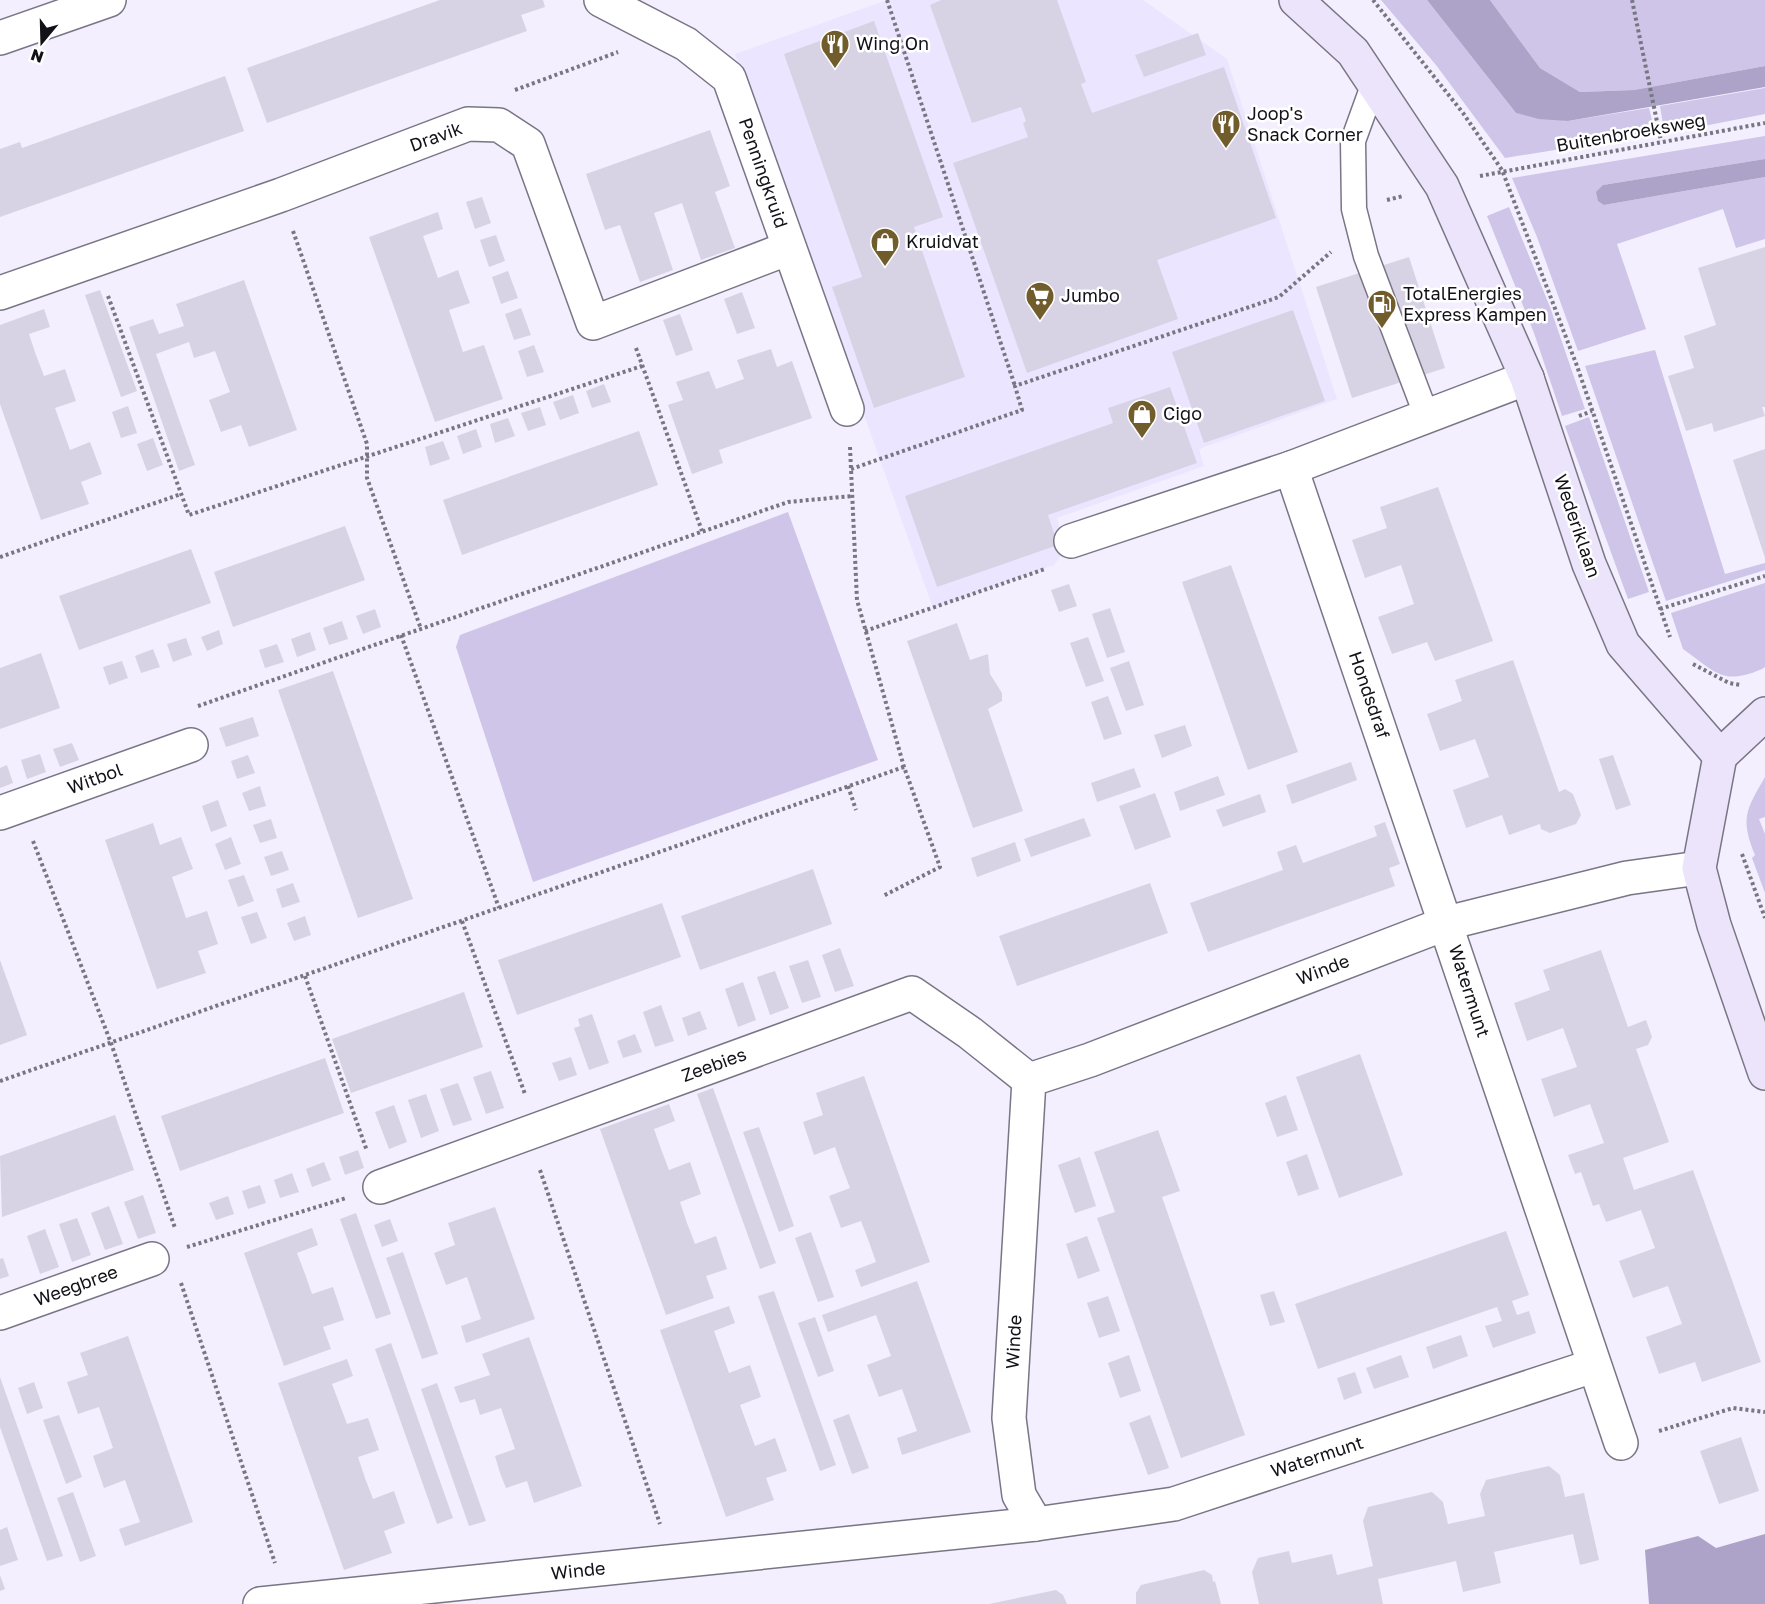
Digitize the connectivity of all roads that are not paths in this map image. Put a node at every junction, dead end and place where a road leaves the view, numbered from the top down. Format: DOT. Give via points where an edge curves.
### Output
graph roads {
  1 [pos="109,0"];
  2 [pos="601,0"];
  3 [pos="1296,0"];
  4 [pos="0,38"];
  5 [pos="1374,83"];
  6 [pos="789,248"];
  7 [pos="0,293"];
  8 [pos="1527,378"];
  9 [pos="847,409"];
  10 [pos="1427,417"];
  11 [pos="1291,468"];
  12 [pos="1071,541"];
  13 [pos="1765,714"];
  14 [pos="191,745"];
  15 [pos="1720,756"];
  16 [pos="10,809"];
  17 [pos="1699,868"];
  18 [pos="1447,922"];
  19 [pos="1765,1073"];
  20 [pos="1029,1080"];
  21 [pos="380,1187"];
  22 [pos="168,1253"];
  23 [pos="0,1313"];
  24 [pos="1593,1366"];
  25 [pos="1621,1443"];
  26 [pos="1036,1524"];
  27 [pos="274,1603"];
  1 -- 4 [label="street"];
  2 -- 6 [label="street, Penningkruid" via="686,44 729,78"];
  3 -- 5 [label="street, Wederiklaan" via="1353,52"];
  5 -- 8 [label="street, Wederiklaan" via="1442,186"];
  5 -- 10 [label="lane" via="1353,141 1354,209 1366,256"];
  6 -- 7 [label="street, Dravik" via="593,322 528,144 500,125 468,124 281,195"];
  6 -- 9 [label="street, Penningkruid"];
  8 -- 10 [label="street"];
  8 -- 15 [label="street, Wederiklaan" via="1589,564 1623,644"];
  10 -- 11 [label="street"];
  11 -- 12 [label="street"];
  11 -- 18 [label="street, Hondsdraf"];
  13 -- 15 [label="street"];
  14 -- 16 [label="street, Witbol"];
  15 -- 17 [label="street"];
  17 -- 18 [label="street, Winde" via="1627,878"];
  17 -- 19 [label="street" via="1714,925"];
  18 -- 20 [label="street, Winde"];
  18 -- 24 [label="street, Watermunt"];
  20 -- 21 [label="street, Zeebies" via="912,993"];
  20 -- 26 [label="street, Winde" via="1009,1418 1019,1496"];
  22 -- 23 [label="street, Weegbree"];
  24 -- 25 [label="street, Watermunt"];
  24 -- 26 [label="street, Watermunt" via="1174,1504"];
  26 -- 27 [label="street, Winde"];
}
